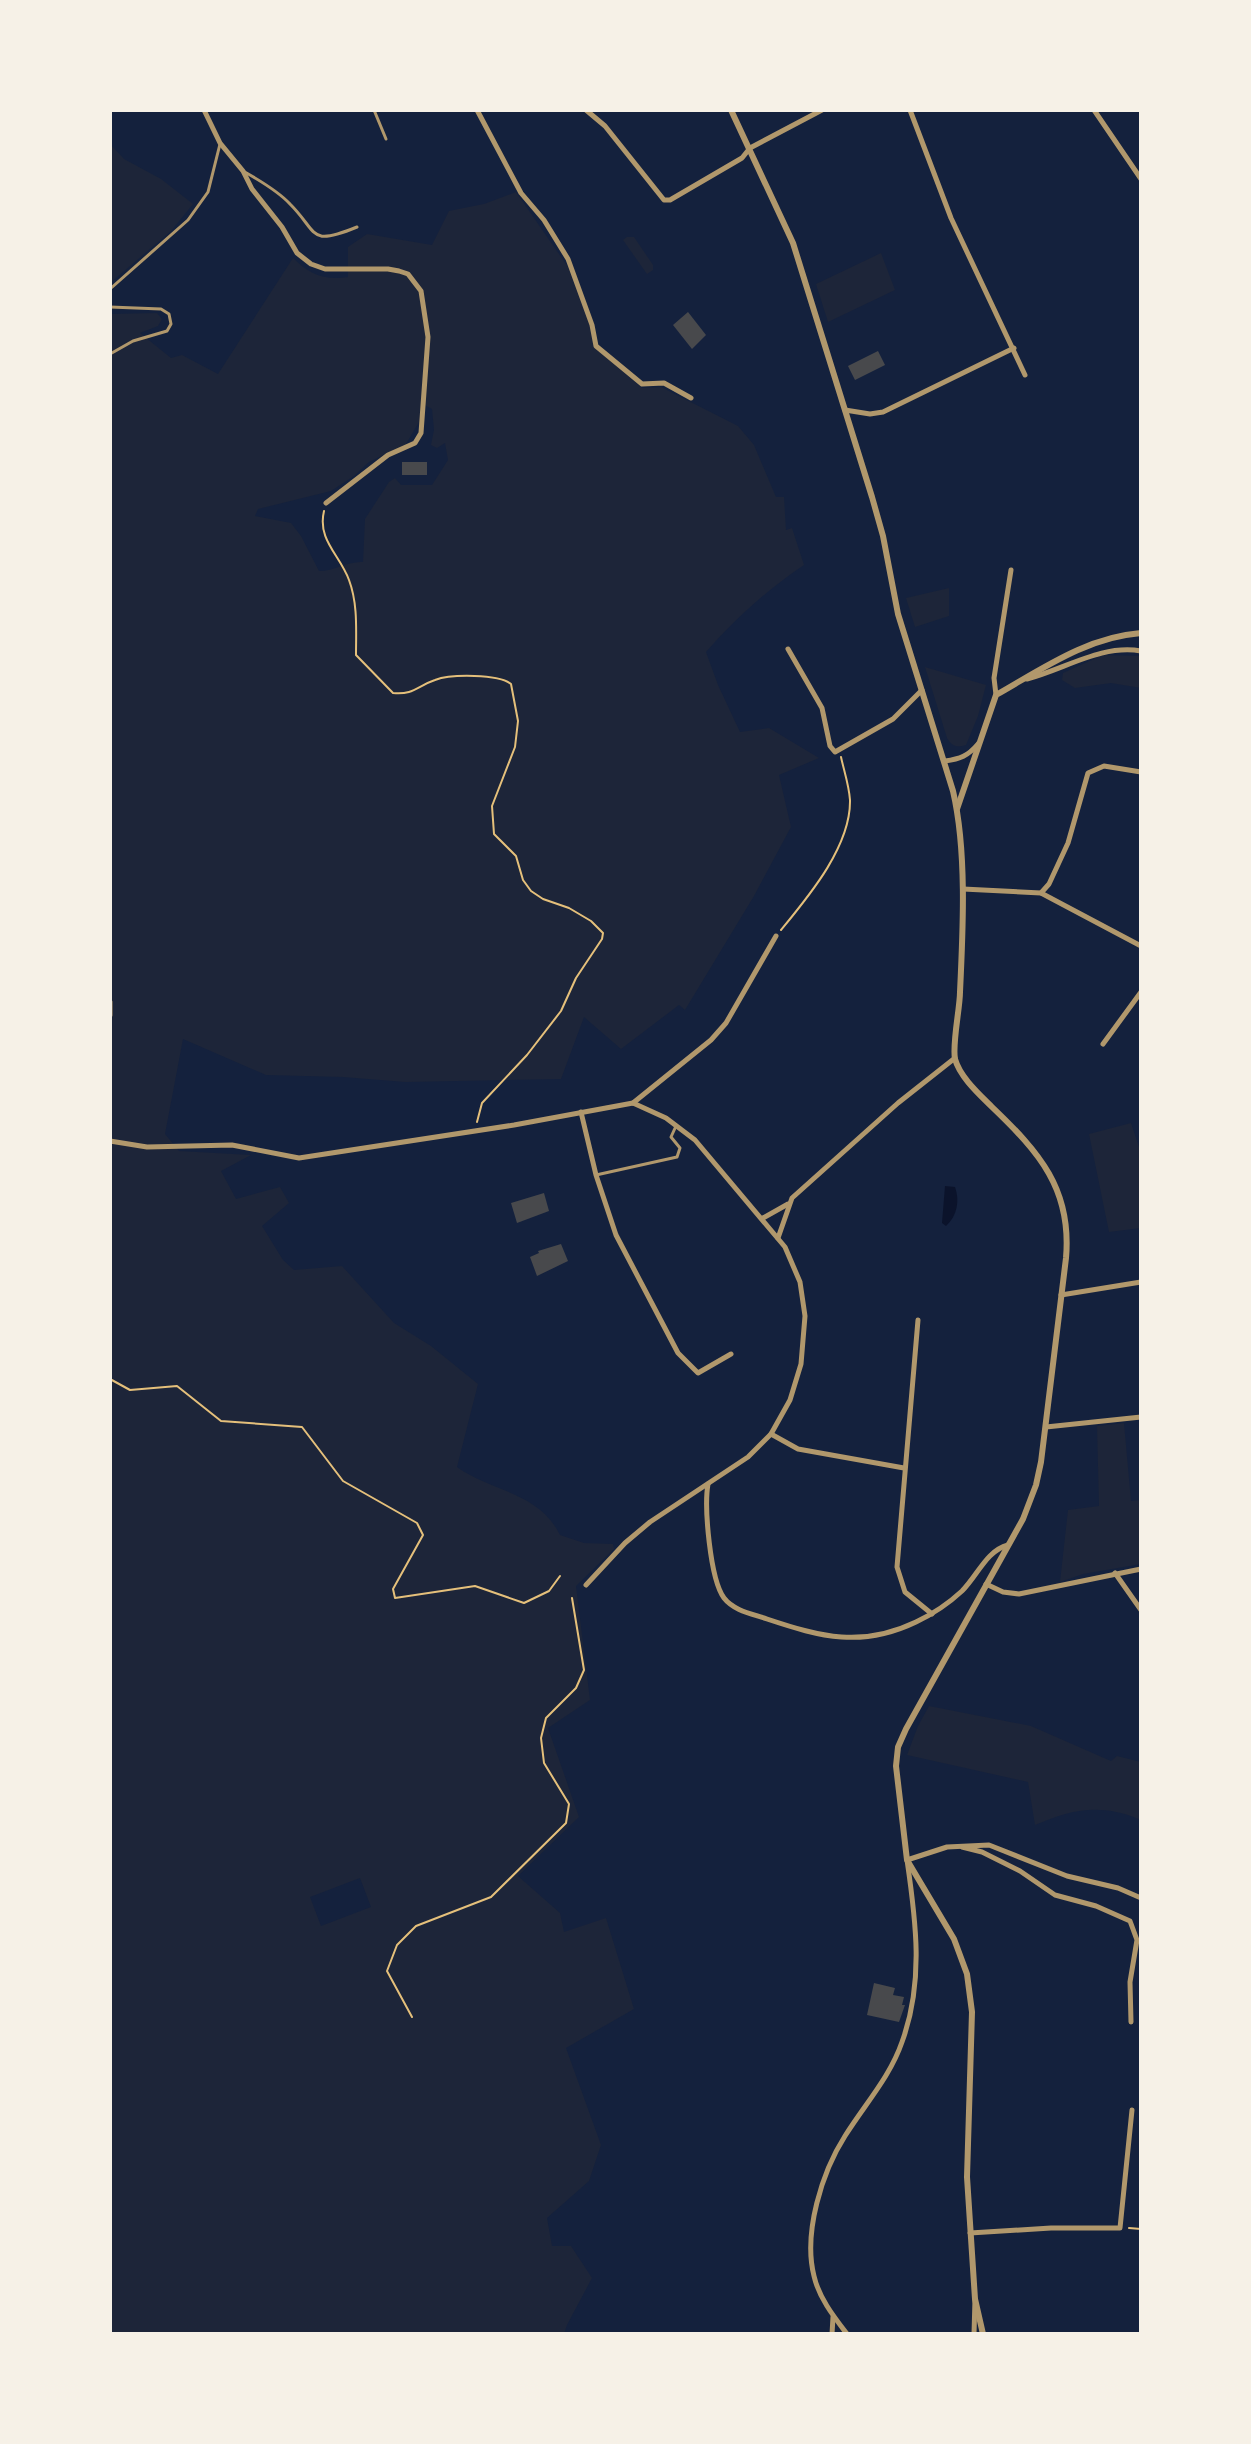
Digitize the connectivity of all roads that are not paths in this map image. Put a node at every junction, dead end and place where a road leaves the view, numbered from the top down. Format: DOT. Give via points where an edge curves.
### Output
graph roads {
  1 [pos="204,110"];
  2 [pos="374,110"];
  3 [pos="477,110"];
  4 [pos="586,110"];
  5 [pos="731,110"];
  6 [pos="822,110"];
  7 [pos="910,110"];
  8 [pos="1094,110"];
  9 [pos="386,139"];
  10 [pos="220,143"];
  11 [pos="750,148"];
  12 [pos="243,171"];
  13 [pos="1141,179"];
  14 [pos="357,227"];
  15 [pos="110,289"];
  16 [pos="110,307"];
  17 [pos="1014,348"];
  18 [pos="110,354"];
  19 [pos="1025,375"];
  20 [pos="691,398"];
  21 [pos="845,410"];
  22 [pos="326,503"];
  23 [pos="1011,570"];
  24 [pos="1141,633"];
  25 [pos="788,649"];
  26 [pos="1141,651"];
  27 [pos="1022,680"];
  28 [pos="922,690"];
  29 [pos="996,695"];
  30 [pos="981,740"];
  31 [pos="945,761"];
  32 [pos="1141,772"];
  33 [pos="957,809"];
  34 [pos="962,889"];
  35 [pos="1041,893"];
  36 [pos="776,936"];
  37 [pos="1141,946"];
  38 [pos="1141,992"];
  39 [pos="110,1002"];
  40 [pos="110,1015"];
  41 [pos="1103,1044"];
  42 [pos="955,1058"];
  43 [pos="633,1103"];
  44 [pos="581,1112"];
  45 [pos="676,1126"];
  46 [pos="110,1141"];
  47 [pos="596,1175"];
  48 [pos="789,1203"];
  49 [pos="763,1218"];
  50 [pos="778,1238"];
  51 [pos="1141,1282"];
  52 [pos="1061,1295"];
  53 [pos="918,1320"];
  54 [pos="731,1354"];
  55 [pos="1141,1417"];
  56 [pos="1046,1427"];
  57 [pos="771,1434"];
  58 [pos="904,1468"];
  59 [pos="708,1484"];
  60 [pos="1008,1545"];
  61 [pos="1141,1569"];
  62 [pos="1115,1573"];
  63 [pos="986,1584"];
  64 [pos="586,1585"];
  65 [pos="1141,1610"];
  66 [pos="932,1614"];
  67 [pos="957,1845"];
  68 [pos="907,1860"];
  69 [pos="1141,1898"];
  70 [pos="1131,2022"];
  71 [pos="1132,2110"];
  72 [pos="970,2233"];
  73 [pos="975,2299"];
  74 [pos="833,2316"];
  75 [pos="832,2334"];
  76 [pos="847,2334"];
  77 [pos="974,2334"];
  78 [pos="983,2334"];
  1 -- 10 [label="street"];
  2 -- 9 [label="lane"];
  3 -- 20 [label="street" via="516,185 568,259 596,346 642,384 664,383"];
  4 -- 11 [label="street" via="664,200 742,158"];
  5 -- 11 [label="street"];
  6 -- 11 [label="street"];
  7 -- 17 [label="street" via="951,218"];
  8 -- 13 [label="street"];
  10 -- 12 [label="street"];
  10 -- 15 [label="lane" via="208,192 188,220"];
  11 -- 21 [label="street" via="793,243"];
  12 -- 14 [label="lane" via="291,204 319,236"];
  12 -- 22 [label="street" via="297,253 311,264 399,271 421,291 428,337 421,433 415,443 388,455"];
  16 -- 18 [label="lane" via="161,309 171,324 167,331"];
  17 -- 19 [label="street"];
  17 -- 21 [label="street" via="883,412"];
  21 -- 28 [label="street"];
  23 -- 29 [label="street" via="994,678"];
  24 -- 27 [label="street" via="1082,647"];
  25 -- 28 [label="street" via="822,708 830,748 840,752 893,719"];
  26 -- 27 [label="street" via="1114,649"];
  27 -- 29 [label="street"];
  28 -- 31 [label="street"];
  29 -- 30 [label="street"];
  30 -- 31 [label="street" via="970,754"];
  30 -- 33 [label="street"];
  31 -- 33 [label="street"];
  32 -- 35 [label="street" via="1104,766 1088,773 1068,843"];
  33 -- 34 [label="street"];
  34 -- 35 [label="street"];
  34 -- 42 [label="street"];
  35 -- 37 [label="street"];
  36 -- 43 [label="street" via="718,1031"];
  38 -- 41 [label="street"];
  39 -- 40 [label="street"];
  42 -- 48 [label="street"];
  42 -- 52 [label="street" via="972,1087 1030,1144 1051,1174 1067,1228"];
  43 -- 44 [label="street"];
  43 -- 45 [label="street"];
  44 -- 46 [label="street" via="299,1158 232,1145 147,1147"];
  44 -- 47 [label="street"];
  45 -- 47 [label="lane" via="671,1137 680,1148 677,1157"];
  45 -- 49 [label="street" via="695,1140"];
  47 -- 54 [label="street" via="616,1235 678,1353 698,1373"];
  48 -- 49 [label="street"];
  48 -- 50 [label="street"];
  49 -- 50 [label="street"];
  50 -- 57 [label="street" via="800,1282 805,1316 801,1364 790,1400"];
  51 -- 52 [label="street"];
  52 -- 56 [label="street"];
  53 -- 58 [label="street"];
  55 -- 56 [label="street"];
  56 -- 60 [label="street" via="1036,1485"];
  57 -- 58 [label="street" via="798,1449"];
  57 -- 59 [label="street"];
  58 -- 66 [label="street" via="898,1573 905,1592"];
  59 -- 64 [label="street" via="650,1522"];
  59 -- 66 [label="street" via="714,1573 733,1606 815,1635 842,1638 888,1632"];
  60 -- 63 [label="street"];
  60 -- 66 [label="street" via="995,1548 966,1586"];
  61 -- 62 [label="street"];
  62 -- 63 [label="street" via="1019,1594"];
  62 -- 65 [label="street"];
  63 -- 68 [label="street" via="898,1747"];
  67 -- 68 [label="street"];
  67 -- 69 [label="street" via="997,1846 1067,1876"];
  67 -- 70 [label="street" via="1020,1871 1055,1895 1130,1921 1137,1940"];
  68 -- 72 [label="street" via="954,1939 967,1974 972,2012"];
  68 -- 74 [label="street" via="917,1950 905,2033 891,2068 829,2166 812,2234 814,2278"];
  71 -- 72 [label="street" via="1120,2228"];
  72 -- 73 [label="street"];
  73 -- 77 [label="street"];
  73 -- 78 [label="street"];
  74 -- 75 [label="street"];
  74 -- 76 [label="street"];
}
